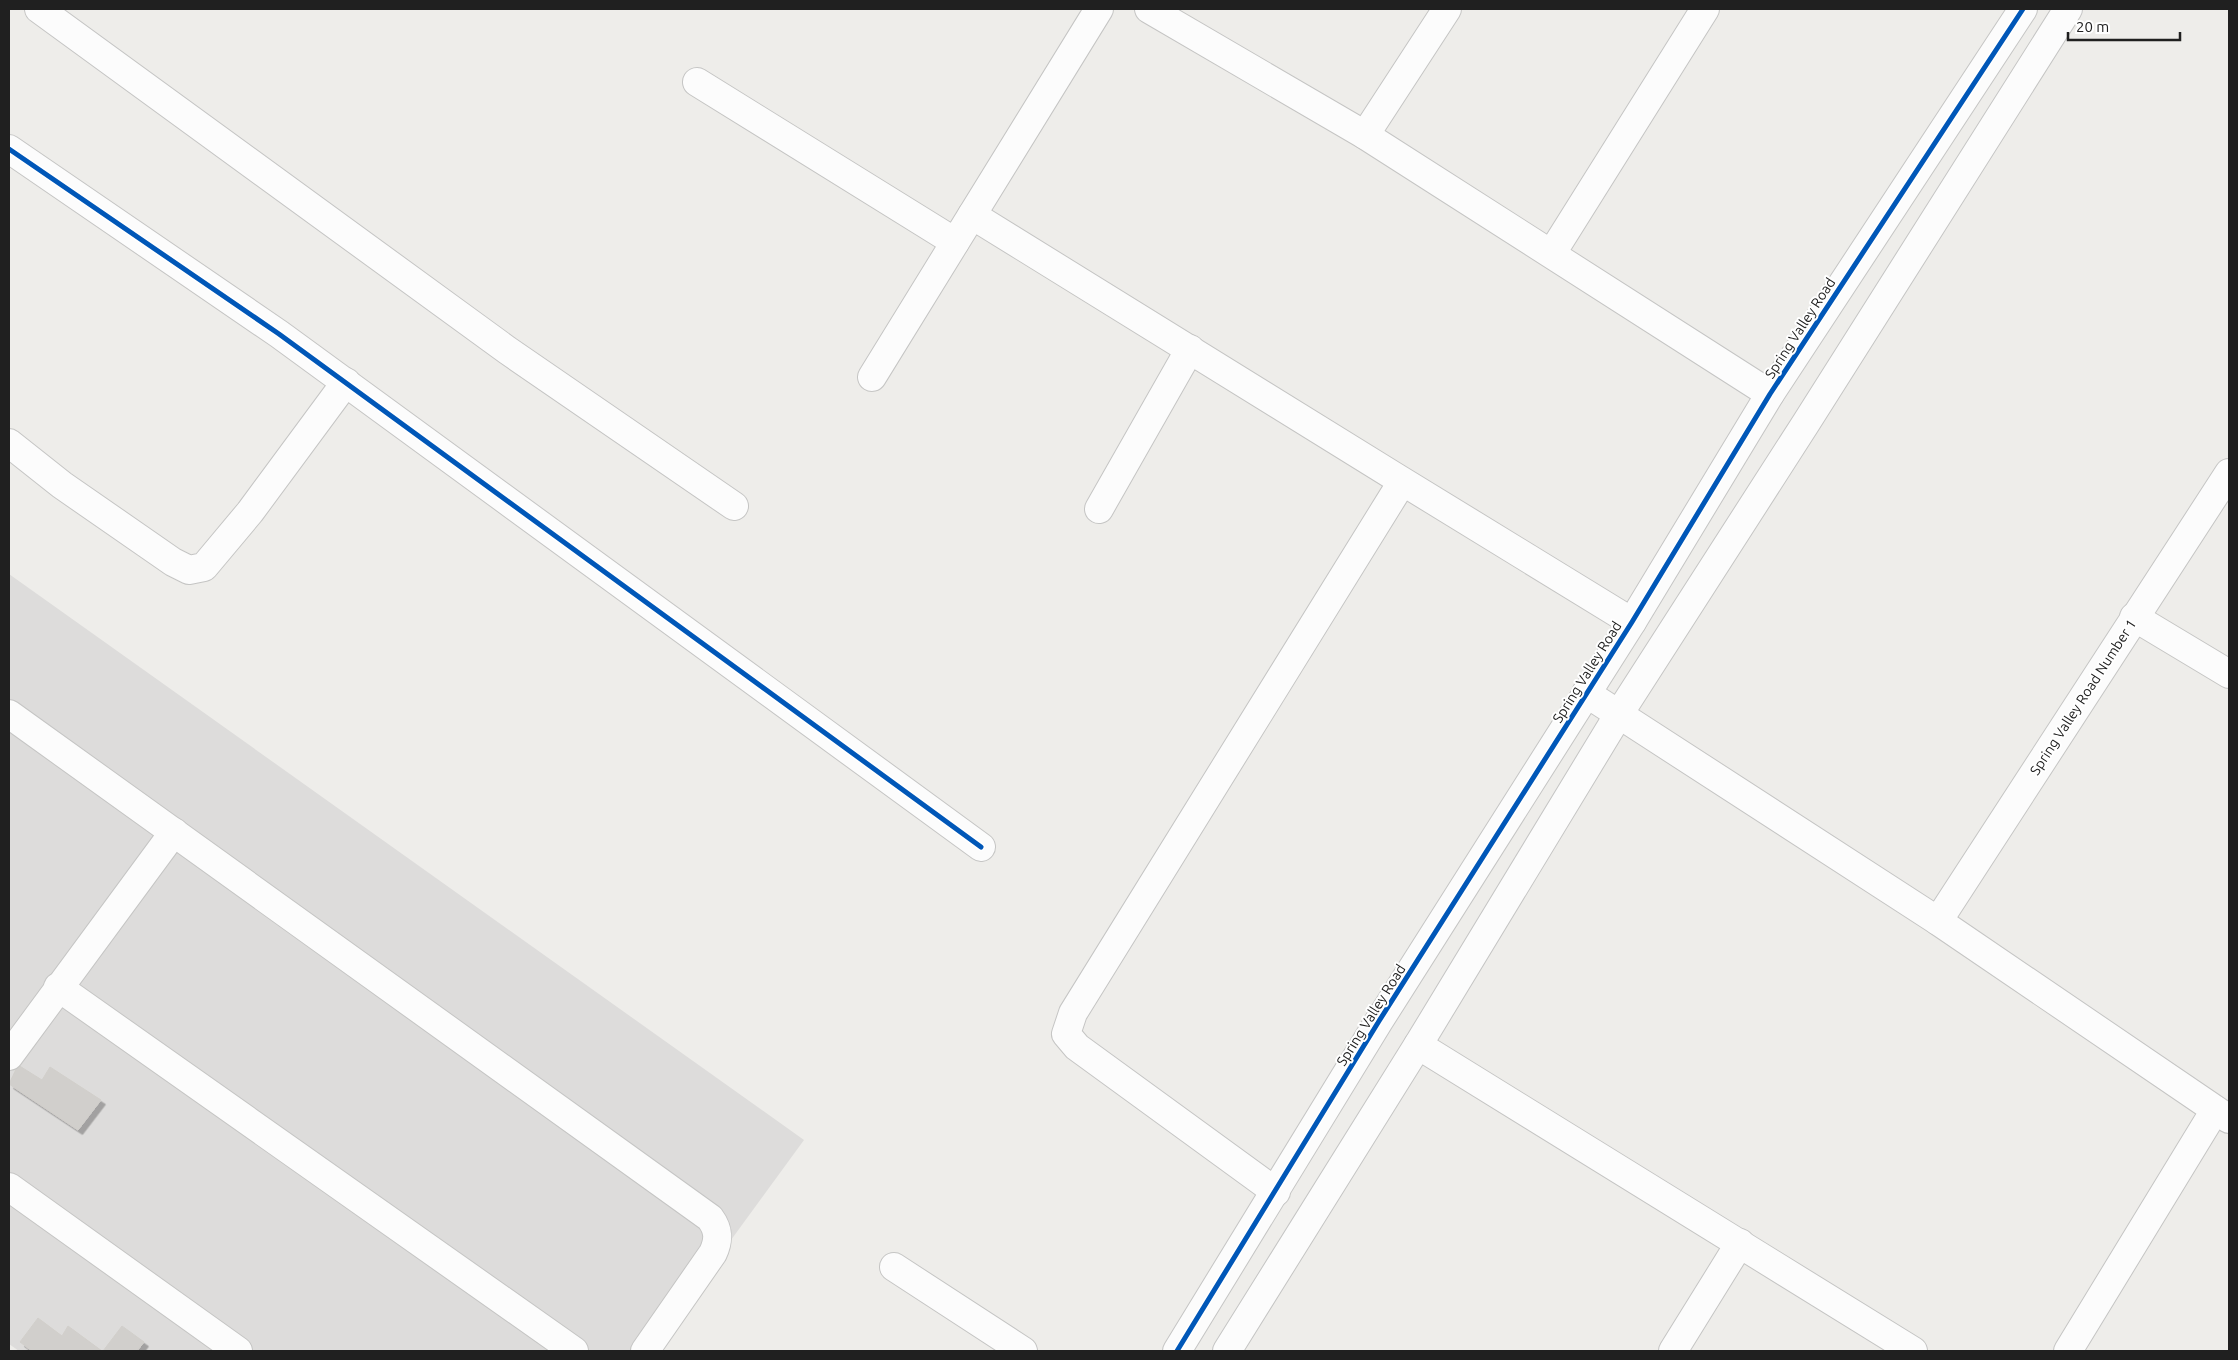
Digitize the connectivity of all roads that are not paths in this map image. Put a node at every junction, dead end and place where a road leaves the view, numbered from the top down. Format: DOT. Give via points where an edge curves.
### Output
graph roads {
  1 [pos="40,9"];
  2 [pos="1148,9"];
  3 [pos="1447,9"];
  4 [pos="1705,9"];
  5 [pos="2023,9"];
  6 [pos="2068,9"];
  7 [pos="1096,10"];
  8 [pos="697,82"];
  9 [pos="1365,134"];
  10 [pos="9,149"];
  11 [pos="972,216"];
  12 [pos="955,242"];
  13 [pos="1552,253"];
  14 [pos="1190,349"];
  15 [pos="872,377"];
  16 [pos="346,382"];
  17 [pos="1770,394"];
  18 [pos="9,443"];
  19 [pos="2229,474"];
  20 [pos="1402,482"];
  21 [pos="734,506"];
  22 [pos="1098,509"];
  23 [pos="2134,617"];
  24 [pos="1632,622"];
  25 [pos="2229,674"];
  26 [pos="1586,693"];
  27 [pos="9,714"];
  28 [pos="1619,714"];
  29 [pos="174,832"];
  30 [pos="981,847"];
  31 [pos="1938,921"];
  32 [pos="58,988"];
  33 [pos="1418,1045"];
  34 [pos="9,1056"];
  35 [pos="2222,1114"];
  36 [pos="9,1186"];
  37 [pos="1276,1192"];
  38 [pos="1740,1243"];
  39 [pos="894,1267"];
  40 [pos="238,1351"];
  41 [pos="574,1351"];
  42 [pos="645,1351"];
  43 [pos="1023,1351"];
  44 [pos="1177,1351"];
  45 [pos="1226,1351"];
  46 [pos="1673,1351"];
  47 [pos="1914,1351"];
  48 [pos="2068,1351"];
  1 -- 21 [label="street" via="508,350"];
  2 -- 9 [label="street"];
  3 -- 9 [label="street"];
  4 -- 13 [label="street"];
  5 -- 17 [label="street, Spring Valley Road"];
  6 -- 28 [label="street"];
  7 -- 11 [label="street"];
  8 -- 12 [label="street"];
  9 -- 13 [label="street"];
  10 -- 16 [label="street"];
  11 -- 12 [label="street"];
  11 -- 14 [label="street"];
  12 -- 15 [label="street"];
  13 -- 17 [label="street"];
  14 -- 20 [label="street"];
  14 -- 22 [label="street"];
  16 -- 18 [label="street" via="250,512 204,567 189,570 62,485"];
  16 -- 30 [label="street"];
  17 -- 24 [label="street, Spring Valley Road"];
  19 -- 23 [label="street, Spring Valley Road Number 1"];
  20 -- 24 [label="street"];
  20 -- 37 [label="street" via="1073,1013 1066,1034 1077,1047"];
  23 -- 25 [label="street"];
  23 -- 31 [label="street, Spring Valley Road Number 1"];
  24 -- 26 [label="street, Spring Valley Road"];
  26 -- 28 [label="street"];
  26 -- 37 [label="street, Spring Valley Road" via="1379,1021"];
  27 -- 29 [label="street"];
  28 -- 31 [label="street"];
  28 -- 33 [label="street"];
  29 -- 32 [label="street"];
  29 -- 42 [label="street" via="710,1218 716,1225 718,1244"];
  31 -- 35 [label="street"];
  32 -- 34 [label="street"];
  32 -- 41 [label="street"];
  33 -- 38 [label="street"];
  33 -- 45 [label="street"];
  35 -- 48 [label="street"];
  36 -- 40 [label="street"];
  37 -- 44 [label="street, Spring Valley Road"];
  38 -- 46 [label="street"];
  38 -- 47 [label="street"];
  39 -- 43 [label="street"];
}
